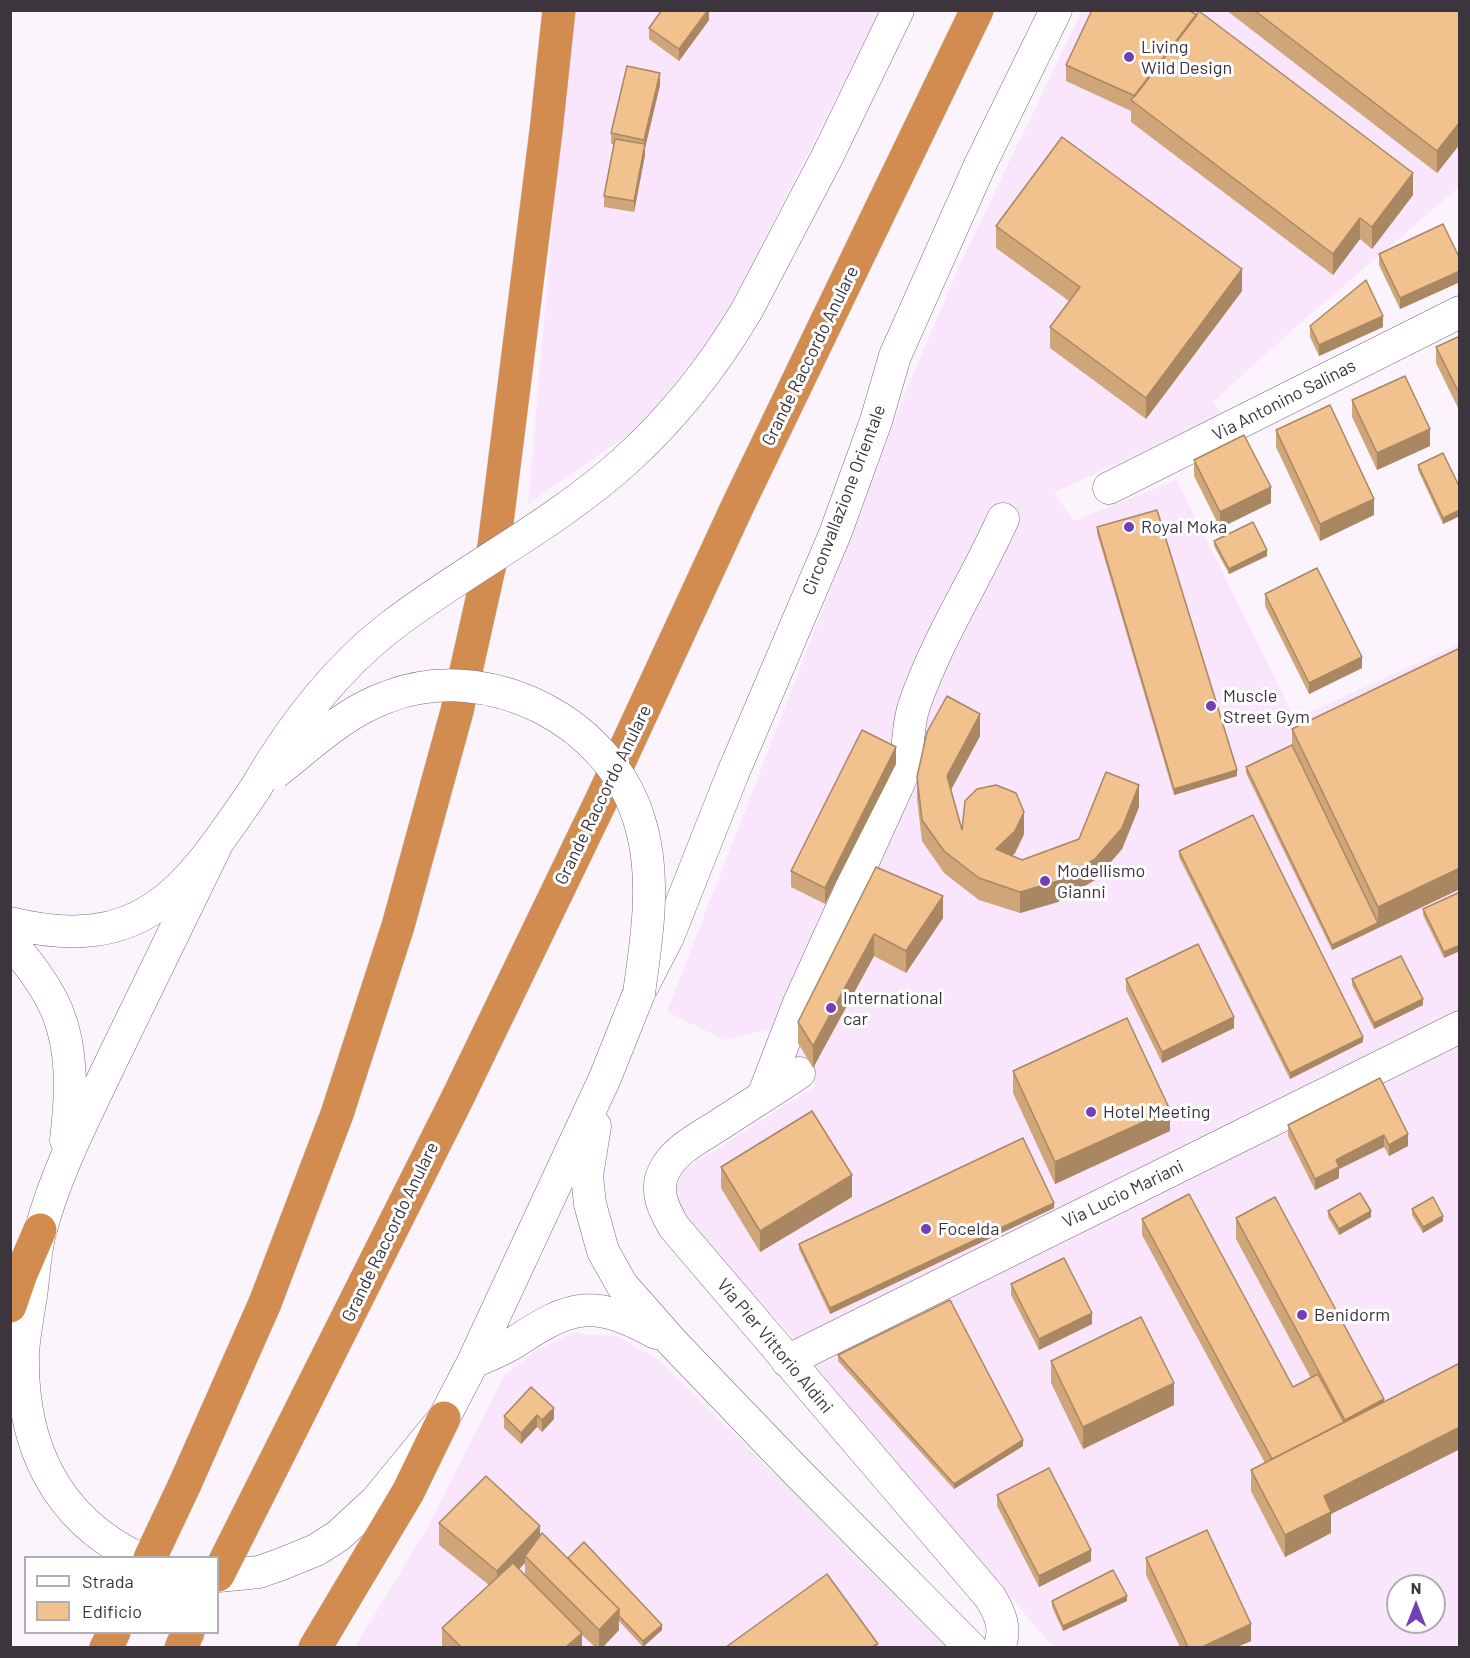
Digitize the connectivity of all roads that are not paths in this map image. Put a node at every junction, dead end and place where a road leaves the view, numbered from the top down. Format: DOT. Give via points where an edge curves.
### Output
graph roads {
  1 [pos="559,10"];
  2 [pos="898,10"];
  3 [pos="977,10"];
  4 [pos="1056,10"];
  5 [pos="1460,312"];
  6 [pos="1109,488"];
  7 [pos="1004,519"];
  8 [pos="255,789"];
  9 [pos="216,846"];
  10 [pos="10,923"];
  11 [pos="10,941"];
  12 [pos="639,993"];
  13 [pos="1460,1027"];
  14 [pos="799,1072"];
  15 [pos="604,1078"];
  16 [pos="764,1096"];
  17 [pos="64,1161"];
  18 [pos="40,1230"];
  19 [pos="10,1306"];
  20 [pos="674,1344"];
  21 [pos="787,1361"];
  22 [pos="473,1362"];
  23 [pos="444,1418"];
  24 [pos="136,1556"];
  25 [pos="150,1556"];
  26 [pos="219,1573"];
  27 [pos="219,1575"];
  28 [pos="315,1647"];
  29 [pos="971,1647"];
  30 [pos="999,1647"];
  1 -- 25 [label="highway" via="494,546 457,711 395,937 337,1114 247,1348"];
  2 -- 8 [label="street, bridge" via="747,310 696,386 624,462 556,514 391,627 342,670 294,726"];
  3 -- 26 [label="highway, Grande Raccordo Anulare" via="739,503 596,811"];
  4 -- 12 [label="street, Circonvallazione Orientale" via="980,165 895,356 835,534 668,937"];
  5 -- 6 [label="street, Via Antonino Salinas"];
  7 -- 16 [label="street" via="914,704 901,778 799,1003"];
  8 -- 9 [label="street"];
  8 -- 12 [label="street, bridge" via="347,716 404,691 477,687 507,693 543,708 579,732 604,758 621,780 638,814 647,853 648,882"];
  9 -- 10 [label="street" via="191,877 162,903 123,923 81,932"];
  9 -- 17 [label="street"];
  11 -- 17 [label="street" via="58,1012 68,1050 70,1095"];
  12 -- 15 [label="street"];
  13 -- 21 [label="street, Via Lucio Mariani"];
  14 -- 16 [label="street, Via Pier Vittorio Aldini"];
  15 -- 20 [label="street" via="587,1176 593,1218 615,1275"];
  15 -- 22 [label="street"];
  16 -- 21 [label="street, Via Pier Vittorio Aldini" via="679,1151 664,1170 660,1193 662,1206 674,1227"];
  17 -- 18 [label="street"];
  18 -- 19 [label="highway"];
  18 -- 24 [label="street" via="23,1352 29,1424 38,1453 72,1510 101,1535"];
  20 -- 22 [label="street" via="623,1317 595,1310 578,1311 546,1322"];
  20 -- 29 [label="street"];
  21 -- 30 [label="street, Via Pier Vittorio Aldini" via="996,1605 1003,1628"];
  22 -- 23 [label="street"];
  23 -- 27 [label="street" via="376,1501 338,1536 298,1558 259,1572"];
  23 -- 28 [label="highway" via="408,1492"];
}
